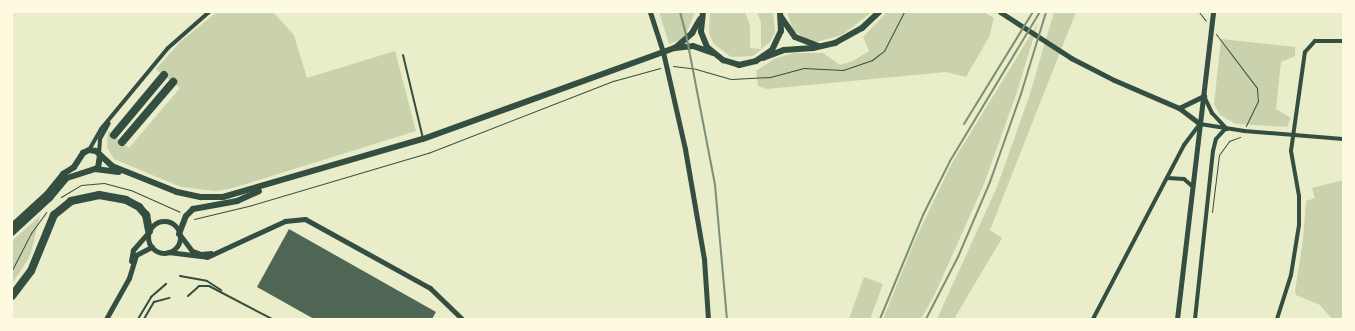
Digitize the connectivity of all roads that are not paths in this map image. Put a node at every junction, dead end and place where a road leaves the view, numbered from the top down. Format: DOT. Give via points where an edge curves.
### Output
graph roads {
  1 [pos="209,12"];
  2 [pos="650,12"];
  3 [pos="879,12"];
  4 [pos="1000,12"];
  5 [pos="1213,12"];
  6 [pos="702,13"];
  7 [pos="781,14"];
  8 [pos="1343,41"];
  9 [pos="821,46"];
  10 [pos="675,48"];
  11 [pos="713,53"];
  12 [pos="403,55"];
  13 [pos="762,59"];
  14 [pos="164,75"];
  15 [pos="173,82"];
  16 [pos="1204,96"];
  17 [pos="1179,108"];
  18 [pos="111,119"];
  19 [pos="1200,124"];
  20 [pos="1226,129"];
  21 [pos="114,135"];
  22 [pos="1294,135"];
  23 [pos="423,139"];
  24 [pos="1343,139"];
  25 [pos="122,142"];
  26 [pos="89,150"];
  27 [pos="100,155"];
  28 [pos="81,156"];
  29 [pos="93,170"];
  30 [pos="136,176"];
  31 [pos="1167,178"];
  32 [pos="269,186"];
  33 [pos="1192,186"];
  34 [pos="12,226"];
  35 [pos="149,231"];
  36 [pos="12,234"];
  37 [pos="179,234"];
  38 [pos="152,247"];
  39 [pos="168,252"];
  40 [pos="216,252"];
  41 [pos="132,270"];
  42 [pos="180,276"];
  43 [pos="166,284"];
  44 [pos="224,292"];
  45 [pos="12,296"];
  46 [pos="188,296"];
  47 [pos="169,298"];
  48 [pos="106,319"];
  49 [pos="138,319"];
  50 [pos="144,319"];
  51 [pos="272,319"];
  52 [pos="462,319"];
  53 [pos="708,319"];
  54 [pos="1093,319"];
  55 [pos="1177,319"];
  56 [pos="1195,319"];
  57 [pos="1277,319"];
  1 -- 18 [label="street" via="168,48"];
  2 -- 53 [label="street" via="672,91 704,259"];
  3 -- 9 [label="main road" via="853,34 836,43"];
  4 -- 17 [label="street" via="1071,58"];
  5 -- 16 [label="street"];
  6 -- 10 [label="main road" via="692,33"];
  6 -- 11 [label="main road" via="703,38"];
  7 -- 9 [label="main road" via="798,40"];
  7 -- 13 [label="main road" via="780,38"];
  8 -- 22 [label="street" via="1315,41 1305,52"];
  9 -- 13 [label="main road" via="784,50"];
  10 -- 11 [label="main road" via="694,46"];
  10 -- 23 [label="main road"];
  11 -- 13 [label="main road" via="734,64 746,64"];
  12 -- 23 [label="lane"];
  14 -- 21 [label="highway"];
  15 -- 25 [label="highway"];
  16 -- 17 [label="street"];
  16 -- 19 [label="street"];
  16 -- 20 [label="street" via="1212,113"];
  17 -- 19 [label="street"];
  18 -- 26 [label="street" via="101,129"];
  18 -- 27 [label="street" via="100,139"];
  19 -- 20 [label="street"];
  19 -- 31 [label="street" via="1184,145"];
  19 -- 33 [label="street"];
  20 -- 22 [label="street"];
  20 -- 56 [label="street" via="1216,139 1213,151"];
  22 -- 24 [label="street"];
  22 -- 57 [label="street" via="1291,151 1299,196 1299,225 1291,275"];
  23 -- 32 [label="main road"];
  26 -- 27 [label="main road"];
  26 -- 28 [label="main road"];
  27 -- 29 [label="main road" via="101,162"];
  27 -- 30 [label="main road" via="108,164"];
  28 -- 29 [label="main road" via="82,166"];
  28 -- 34 [label="main road" via="78,164 60,178 47,194"];
  29 -- 30 [label="main road" via="107,169"];
  29 -- 36 [label="main road" via="67,178"];
  30 -- 32 [label="main road" via="177,192 201,197 230,196"];
  31 -- 33 [label="street" via="1174,176 1184,179"];
  31 -- 54 [label="street"];
  32 -- 37 [label="main road" via="238,201 197,208 186,216"];
  33 -- 55 [label="street"];
  35 -- 37 [label="street" via="157,223 167,221 175,226"];
  35 -- 38 [label="street" via="148,240"];
  35 -- 41 [label="street" via="133,250"];
  35 -- 45 [label="highway" via="146,215 126,200 99,195 71,201 54,215 34,264"];
  37 -- 39 [label="street" via="177,245"];
  37 -- 40 [label="street" via="192,251 201,254"];
  38 -- 39 [label="street" via="159,252"];
  38 -- 41 [label="street" via="136,255"];
  39 -- 40 [label="street" via="182,252 201,258"];
  40 -- 52 [label="street" via="286,221 305,219 430,288"];
  41 -- 48 [label="street"];
  42 -- 44 [label="lane" via="207,281"];
  43 -- 49 [label="lane" via="151,297"];
  44 -- 46 [label="lane" via="202,285"];
  44 -- 51 [label="lane"];
  47 -- 50 [label="lane" via="154,302"];
}
